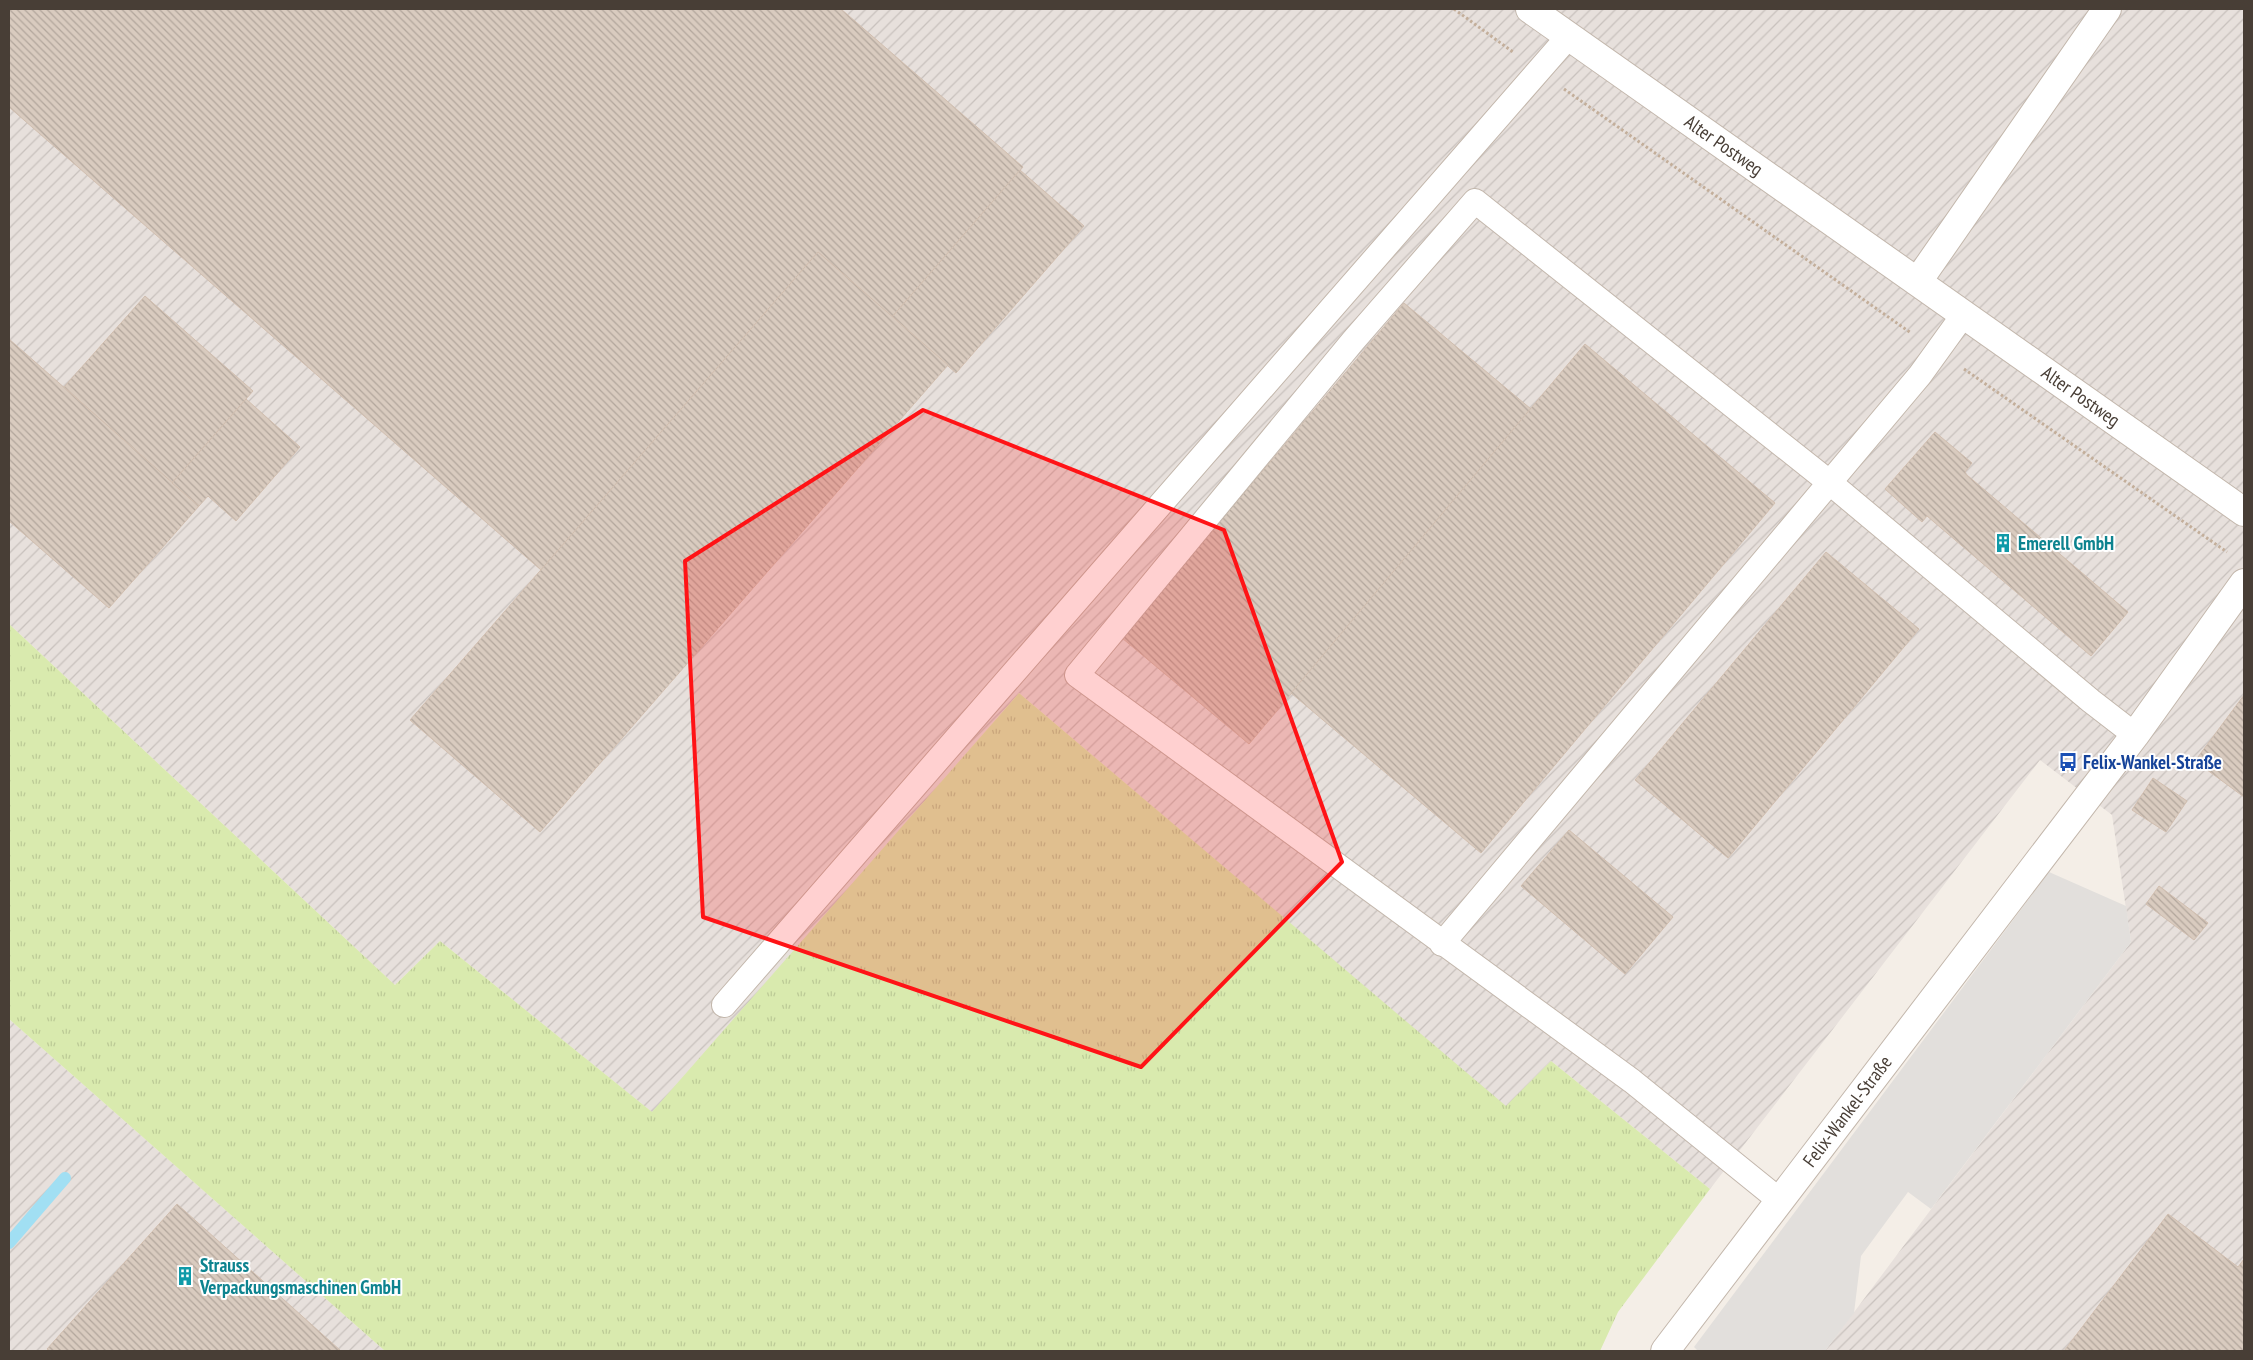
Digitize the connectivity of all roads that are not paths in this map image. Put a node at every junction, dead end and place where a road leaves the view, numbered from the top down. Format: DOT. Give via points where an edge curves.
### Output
graph roads {
  1 [pos="1530,9"];
  2 [pos="2108,9"];
  3 [pos="1569,36"];
  4 [pos="1918,281"];
  5 [pos="1964,314"];
  6 [pos="1829,482"];
  7 [pos="2244,512"];
  8 [pos="2244,583"];
  9 [pos="2135,735"];
  10 [pos="1442,944"];
  11 [pos="724,1005"];
  12 [pos="1778,1200"];
  13 [pos="1665,1351"];
  1 -- 3 [label="street, Alter Postweg"];
  2 -- 4 [label="street"];
  3 -- 4 [label="street, Alter Postweg"];
  3 -- 11 [label="lane"];
  4 -- 5 [label="street, Alter Postweg"];
  5 -- 6 [label="lane" via="1920,375"];
  5 -- 7 [label="street, Alter Postweg"];
  6 -- 9 [label="lane"];
  6 -- 10 [label="lane"];
  6 -- 10 [label="lane" via="1475,201 1353,341 1078,675"];
  8 -- 9 [label="street, Felix-Wankel-Straße"];
  9 -- 12 [label="street, Felix-Wankel-Straße"];
  10 -- 12 [label="lane" via="1632,1081"];
  12 -- 13 [label="street, Felix-Wankel-Straße"];
}
